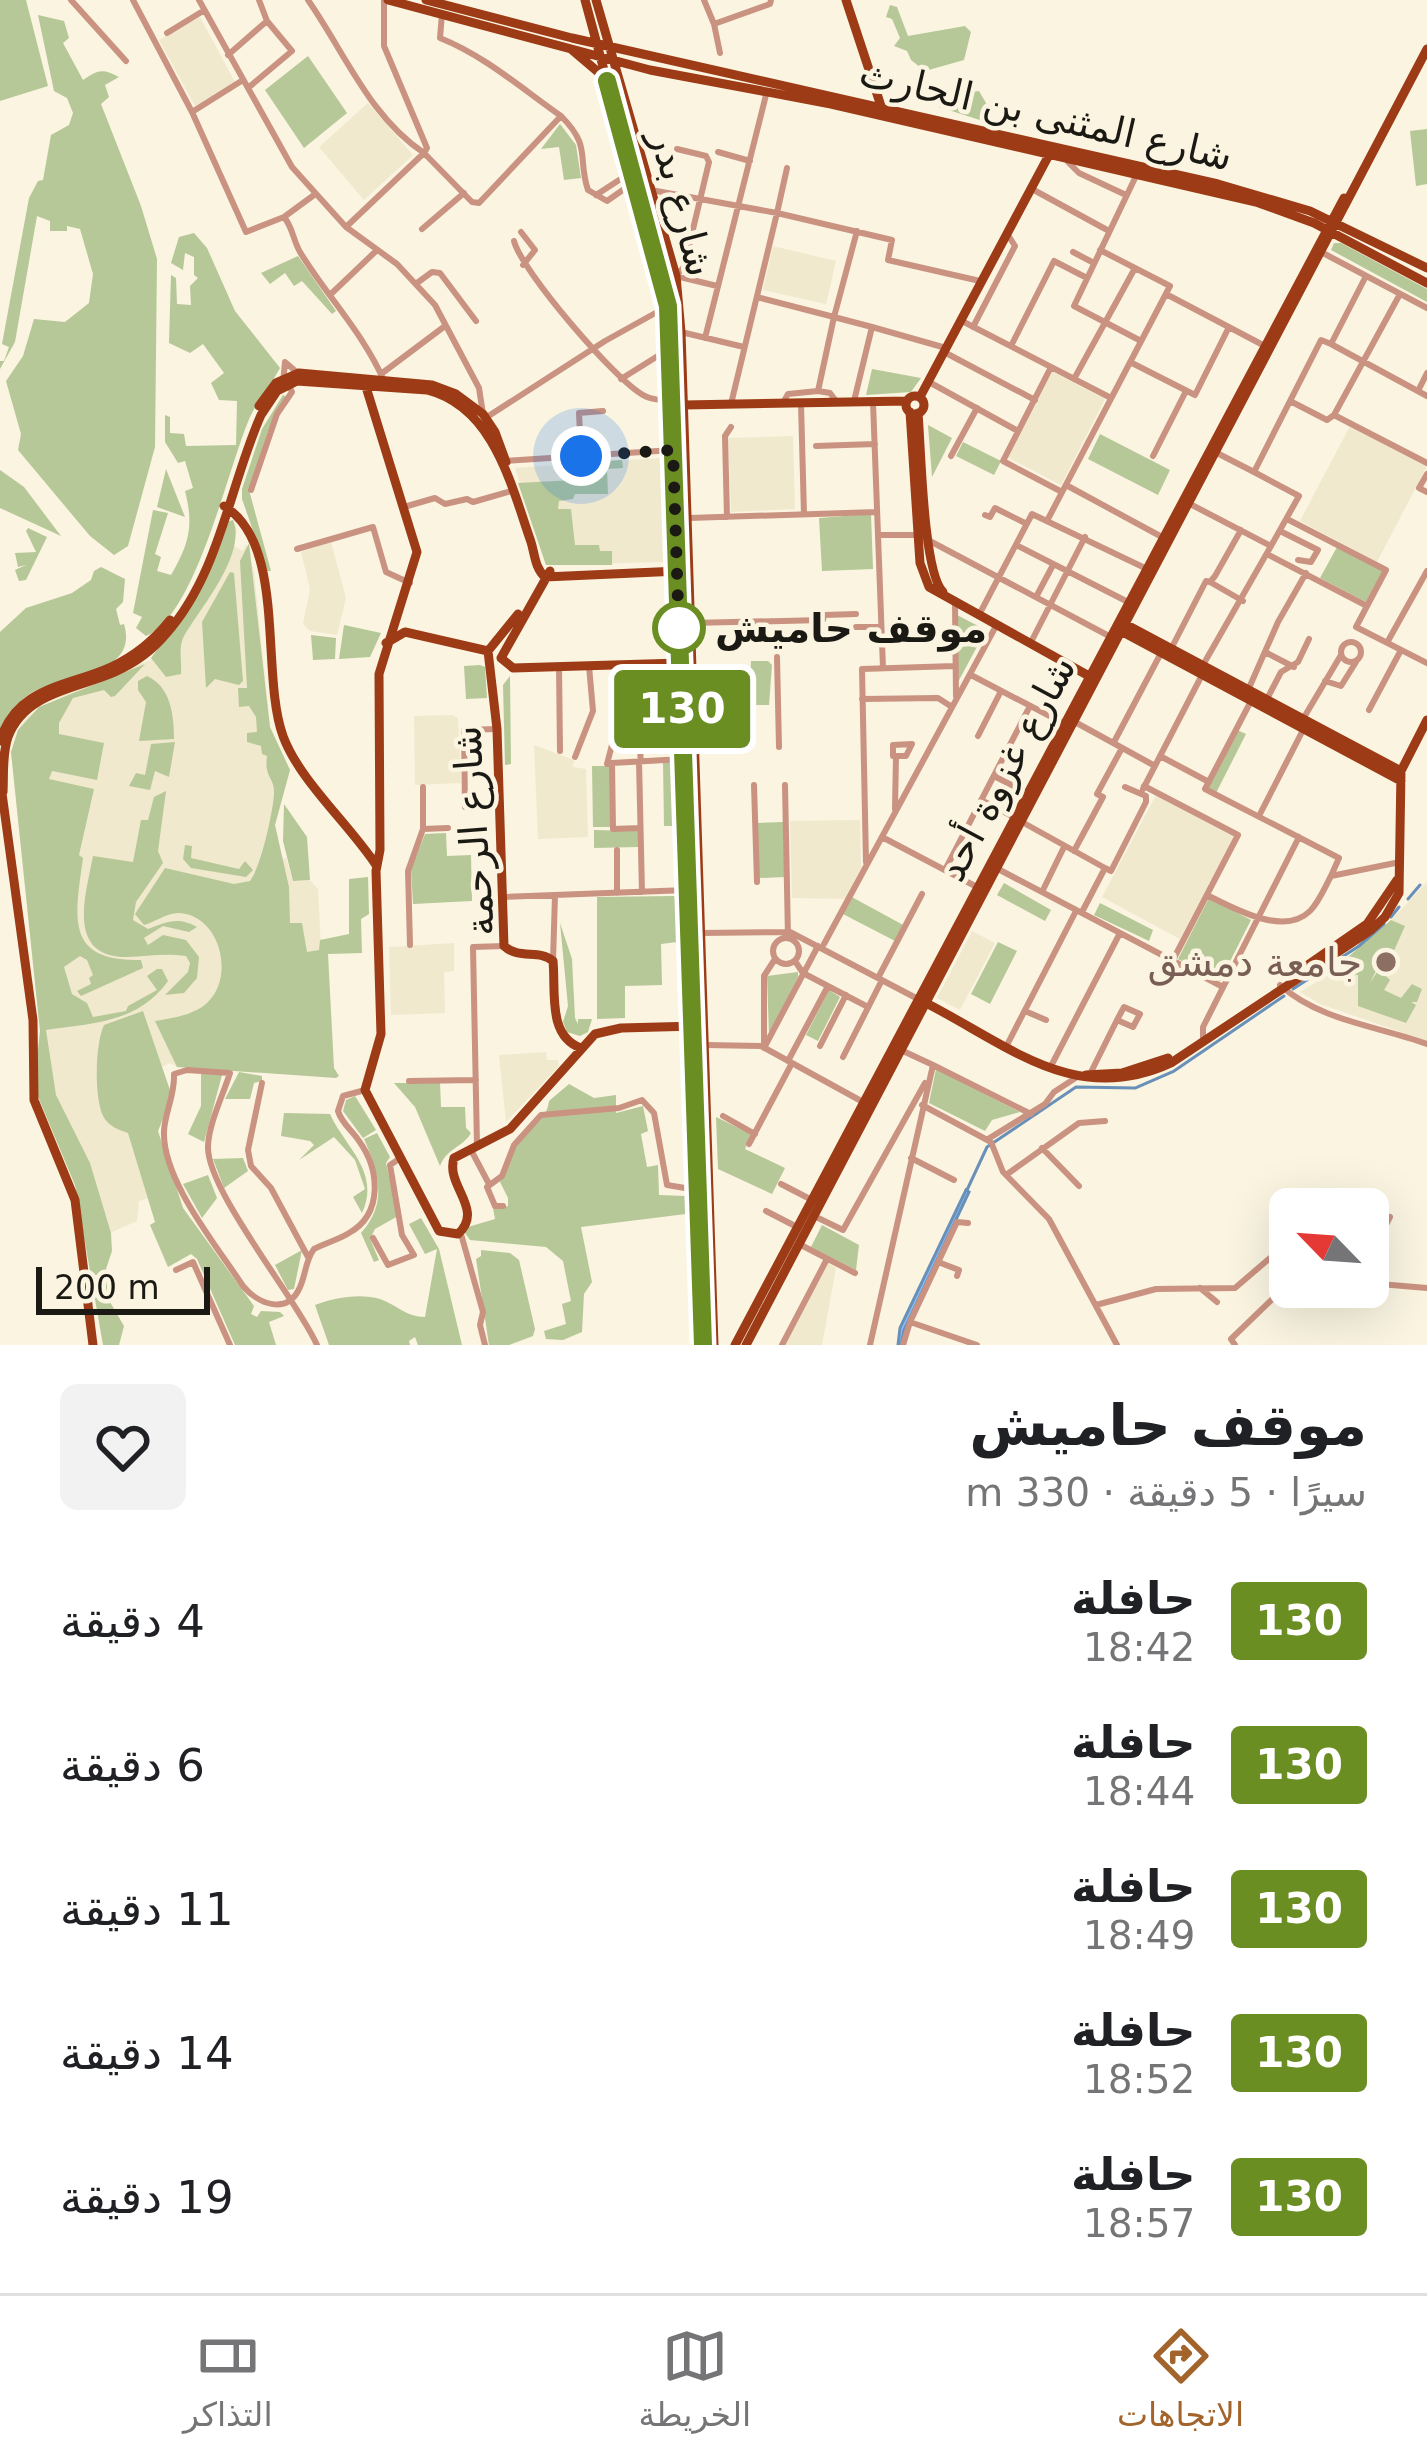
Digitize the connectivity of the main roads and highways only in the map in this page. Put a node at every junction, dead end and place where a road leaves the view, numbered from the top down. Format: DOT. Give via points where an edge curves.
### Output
graph roads {
  1 [pos="386,0"];
  2 [pos="426,0"];
  3 [pos="585,0"];
  4 [pos="596,0"];
  5 [pos="846,0"];
  6 [pos="458,4"];
  7 [pos="589,14"];
  8 [pos="603,27"];
  9 [pos="569,42"];
  10 [pos="1427,49"];
  11 [pos="605,51"];
  12 [pos="640,54"];
  13 [pos="650,70"];
  14 [pos="607,81"];
  15 [pos="619,86"];
  16 [pos="619,105"];
  17 [pos="881,106"];
  18 [pos="1049,155"];
  19 [pos="1292,213"];
  20 [pos="1332,226"];
  21 [pos="1309,262"];
  22 [pos="1427,268"];
  23 [pos="1427,283"];
  24 [pos="367,384"];
  25 [pos="684,405"];
  26 [pos="912,409"];
  27 [pos="226,507"];
  28 [pos="545,571"];
  29 [pos="678,571"];
  30 [pos="397,616"];
  31 [pos="1118,628"];
  32 [pos="405,632"];
  33 [pos="386,643"];
  34 [pos="143,652"];
  35 [pos="497,655"];
  36 [pos="680,663"];
  37 [pos="1088,676"];
  38 [pos="1250,695"];
  39 [pos="1427,719"];
  40 [pos="1069,723"];
  41 [pos="1305,723"];
  42 [pos="0,741"];
  43 [pos="1401,776"];
  44 [pos="1,788"];
  45 [pos="1018,819"];
  46 [pos="380,841"];
  47 [pos="360,842"];
  48 [pos="376,865"];
  49 [pos="1283,987"];
  50 [pos="922,1001"];
  51 [pos="698,1026"];
  52 [pos="581,1048"];
  53 [pos="1084,1076"];
  54 [pos="93,1345"];
  55 [pos="703,1345"];
  56 [pos="714,1345"];
  57 [pos="735,1345"];
  58 [pos="746,1345"];
  1 -- 9 [label="main road"];
  2 -- 6 [label="main road"];
  3 -- 7 [label="main road"];
  4 -- 8 [label="main road"];
  5 -- 17 [label="main road"];
  6 -- 9 [label="main road"];
  7 -- 9 [label="main road"];
  7 -- 11 [label="main road"];
  8 -- 11 [label="main road"];
  8 -- 12 [label="main road"];
  9 -- 11 [label="main road"];
  9 -- 14 [label="main road"];
  10 -- 20 [label="main road"];
  11 -- 12 [label="main road, شارع المثنى بن الحارث"];
  11 -- 13 [label="main road, شارع المثنى بن الحارث"];
  11 -- 14 [label="main road, شارع بدر"];
  11 -- 15 [label="main road, شارع بدر"];
  12 -- 17 [label="main road, شارع المثنى بن الحارث"];
  13 -- 15 [label="main road"];
  13 -- 18 [label="main road, شارع المثنى بن الحارث"];
  14 -- 16 [label="main road, شارع بدر"];
  15 -- 16 [label="main road, شارع بدر"];
  16 -- 25 [label="main road, شارع بدر" via="676,276"];
  16 -- 29 [label="main road, شارع بدر" via="668,306"];
  17 -- 20 [label="main road, شارع المثنى بن الحارث" via="1218,184"];
  18 -- 19 [label="main road, شارع المثنى بن الحارث"];
  18 -- 26 [label="main road"];
  19 -- 20 [label="main road, شارع المثنى بن الحارث"];
  19 -- 21 [label="main road" via="1312,230"];
  20 -- 21 [label="main road, شارع غزوة أحد"];
  20 -- 22 [label="main road, شارع المثنى بن الحارث"];
  20 -- 23 [label="main road, شارع المثنى بن الحارث"];
  20 -- 31 [label="main road, شارع غزوة أحد"];
  21 -- 31 [label="main road, شارع غزوة أحد"];
  24 -- 27 [label="main road" via="300,377 285,383 255,428"];
  24 -- 28 [label="main road" via="428,390 460,404 484,428"];
  24 -- 28 [label="main road" via="382,378 441,387 484,416"];
  24 -- 30 [label="main road" via="416,547"];
  25 -- 26 [label="main road" via="873,400"];
  25 -- 29 [label="main road, شارع بدر" via="687,518"];
  26 -- 37 [label="main road" via="920,563 929,587"];
  27 -- 34 [label="main road" via="188,604"];
  27 -- 47 [label="main road" via="253,538 260,562 285,741"];
  28 -- 29 [label="main road"];
  28 -- 35 [label="main road, شارع الرحمة"];
  29 -- 36 [label="main road, شارع بدر"];
  29 -- 51 [label="main road, شارع بدر" via="691,622"];
  30 -- 32 [label="main road"];
  30 -- 33 [label="main road"];
  31 -- 37 [label="main road, شارع غزوة أحد"];
  31 -- 38 [label="main road"];
  31 -- 40 [label="main road, شارع غزوة أحد"];
  32 -- 33 [label="main road"];
  32 -- 35 [label="main road"];
  33 -- 46 [label="main road"];
  34 -- 42 [label="main road" via="32,696"];
  34 -- 44 [label="main road" via="26,710 8,738"];
  35 -- 36 [label="main road" via="511,668"];
  35 -- 52 [label="main road, شارع الرحمة" via="504,946 553,961 560,1032"];
  36 -- 51 [label="main road, شارع بدر"];
  37 -- 40 [label="main road, شارع غزوة أحد"];
  38 -- 41 [label="main road"];
  38 -- 41 [label="main road"];
  39 -- 43 [label="main road"];
  40 -- 45 [label="main road, شارع غزوة أحد"];
  40 -- 45 [label="main road, شارع غزوة أحد"];
  41 -- 43 [label="main road"];
  43 -- 49 [label="main road" via="1400,875 1367,924"];
  44 -- 54 [label="main road" via="33,1020 34,1100 75,1200"];
  45 -- 50 [label="main road, شارع غزوة أحد"];
  45 -- 50 [label="main road, شارع غزوة أحد"];
  46 -- 47 [label="main road"];
  46 -- 48 [label="main road"];
  47 -- 48 [label="main road"];
  48 -- 52 [label="main road" via="381,1034 364,1090 439,1231 461,1234 468,1221 451,1163 510,1130"];
  49 -- 53 [label="main road" via="1169,1058"];
  49 -- 53 [label="main road" via="1165,1066 1110,1082"];
  50 -- 53 [label="main road" via="1056,1071"];
  50 -- 57 [label="main road, شارع غزوة أحد"];
  50 -- 58 [label="main road, شارع غزوة أحد"];
  51 -- 52 [label="main road" via="606,1030"];
  51 -- 55 [label="main road, شارع بدر"];
  51 -- 56 [label="main road, شارع بدر"];
}
